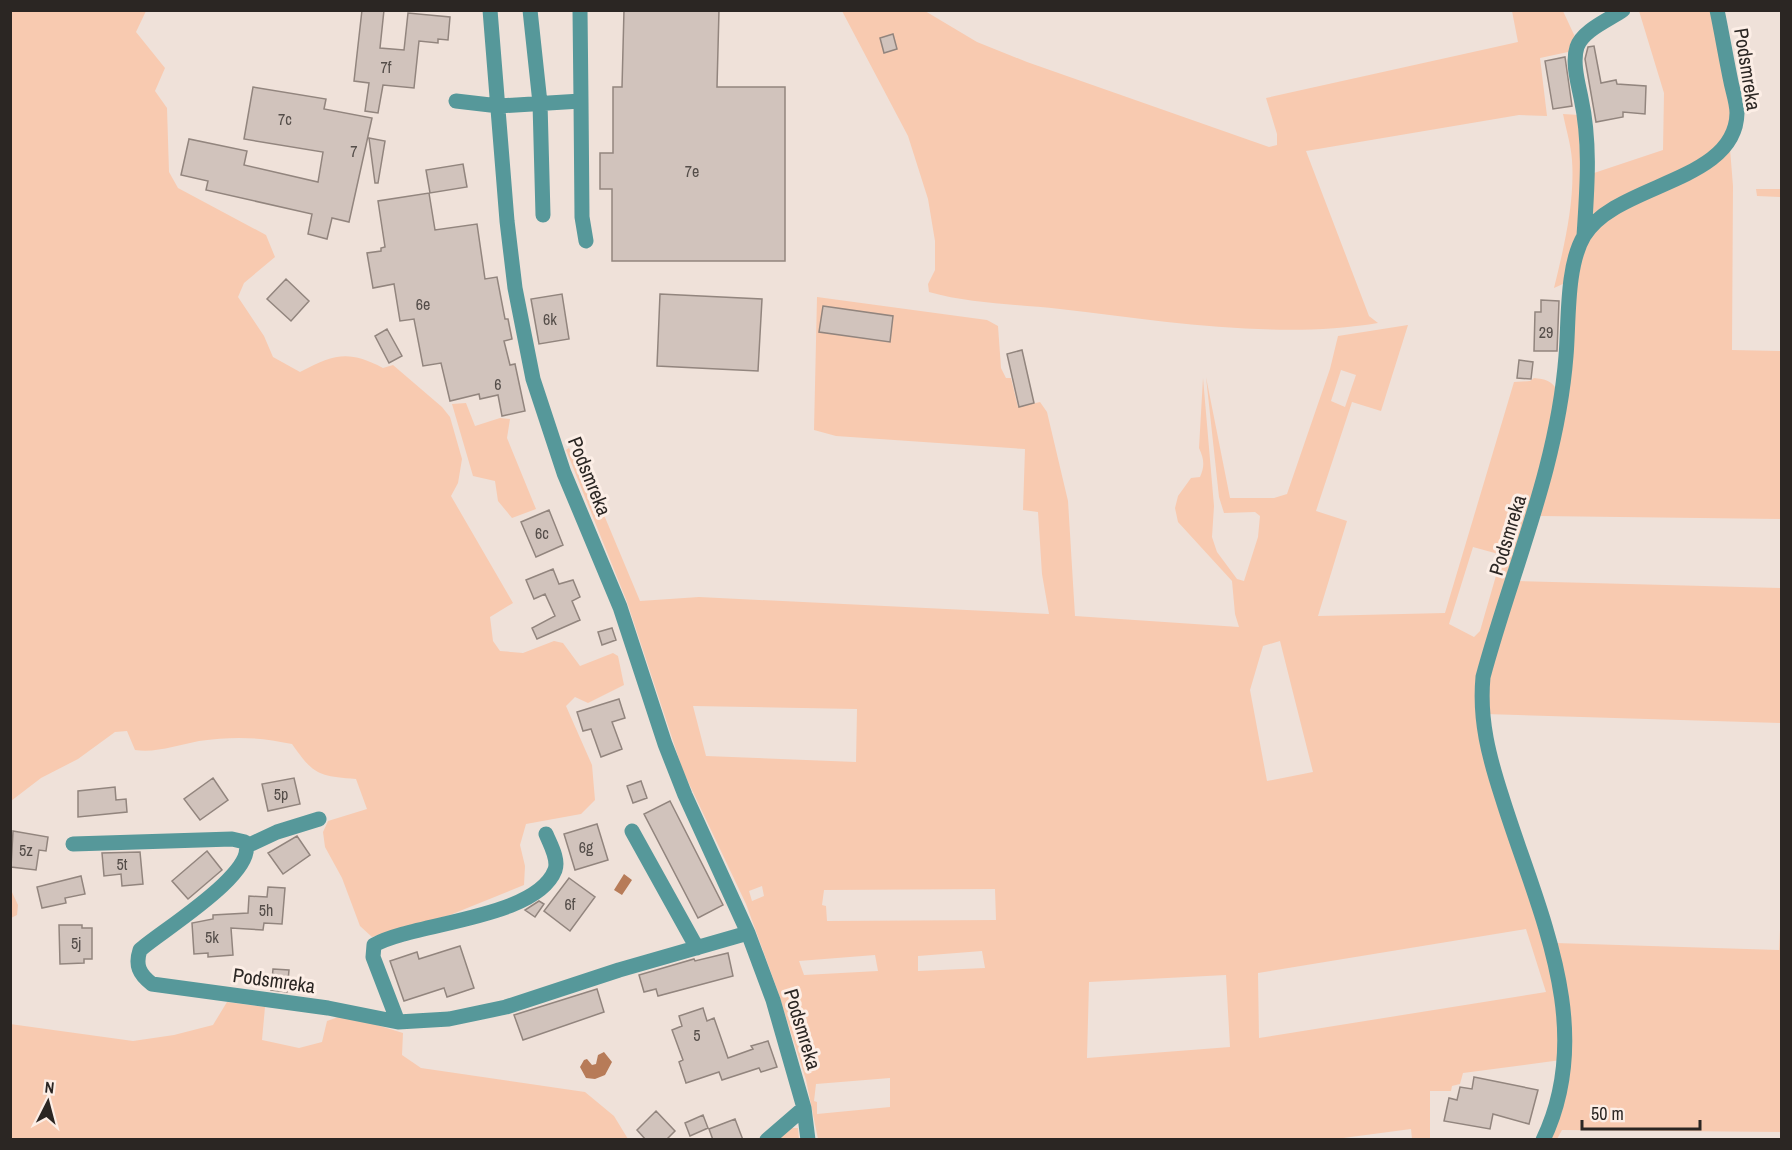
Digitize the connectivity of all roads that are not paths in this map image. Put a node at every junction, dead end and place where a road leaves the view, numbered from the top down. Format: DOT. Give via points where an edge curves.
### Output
graph roads {
  1 [pos="480,10"];
  2 [pos="490,10"];
  3 [pos="530,10"];
  4 [pos="580,10"];
  5 [pos="1623,10"];
  6 [pos="1718,10"];
  7 [pos="494,39"];
  8 [pos="456,101"];
  9 [pos="581,101"];
  10 [pos="540,103"];
  11 [pos="499,106"];
  12 [pos="543,215"];
  13 [pos="1584,236"];
  14 [pos="586,241"];
  15 [pos="319,819"];
  16 [pos="632,831"];
  17 [pos="546,834"];
  18 [pos="73,844"];
  19 [pos="247,846"];
  20 [pos="748,933"];
  21 [pos="697,948"];
  22 [pos="398,1022"];
  23 [pos="804,1108"];
  24 [pos="767,1140"];
  25 [pos="808,1140"];
  26 [pos="1543,1140"];
  1 -- 7 [label="street"];
  2 -- 7 [label="street, Podsmreka"];
  3 -- 10 [label="street"];
  4 -- 9 [label="street"];
  5 -- 13 [label="street" via="1585,36 1577,48 1576,75 1589,153"];
  6 -- 13 [label="street, Podsmreka" via="1737,112 1734,132 1723,149 1691,172 1616,206"];
  7 -- 11 [label="street, Podsmreka"];
  8 -- 11 [label="street"];
  9 -- 10 [label="street"];
  9 -- 14 [label="street" via="582,217"];
  10 -- 11 [label="street"];
  10 -- 12 [label="street"];
  11 -- 20 [label="street, Podsmreka" via="515,288 533,379 564,473 620,606 665,744"];
  13 -- 26 [label="street, Podsmreka" via="1575,264 1566,364 1549,468 1488,659 1481,697 1493,769 1558,971 1565,1013 1561,1089"];
  15 -- 19 [label="street"];
  16 -- 21 [label="street"];
  17 -- 22 [label="street" via="556,868 548,882 536,890 512,904 374,945 373,957"];
  18 -- 19 [label="street" via="232,838"];
  19 -- 22 [label="street, Podsmreka" via="238,867 207,902 140,950 136,960 144,978 167,987 328,1008"];
  20 -- 21 [label="street, Podsmreka"];
  20 -- 23 [label="street, Podsmreka" via="773,1000"];
  21 -- 22 [label="street, Podsmreka" via="506,1007 449,1020"];
  23 -- 24 [label="street"];
  23 -- 25 [label="street, Podsmreka"];
}
